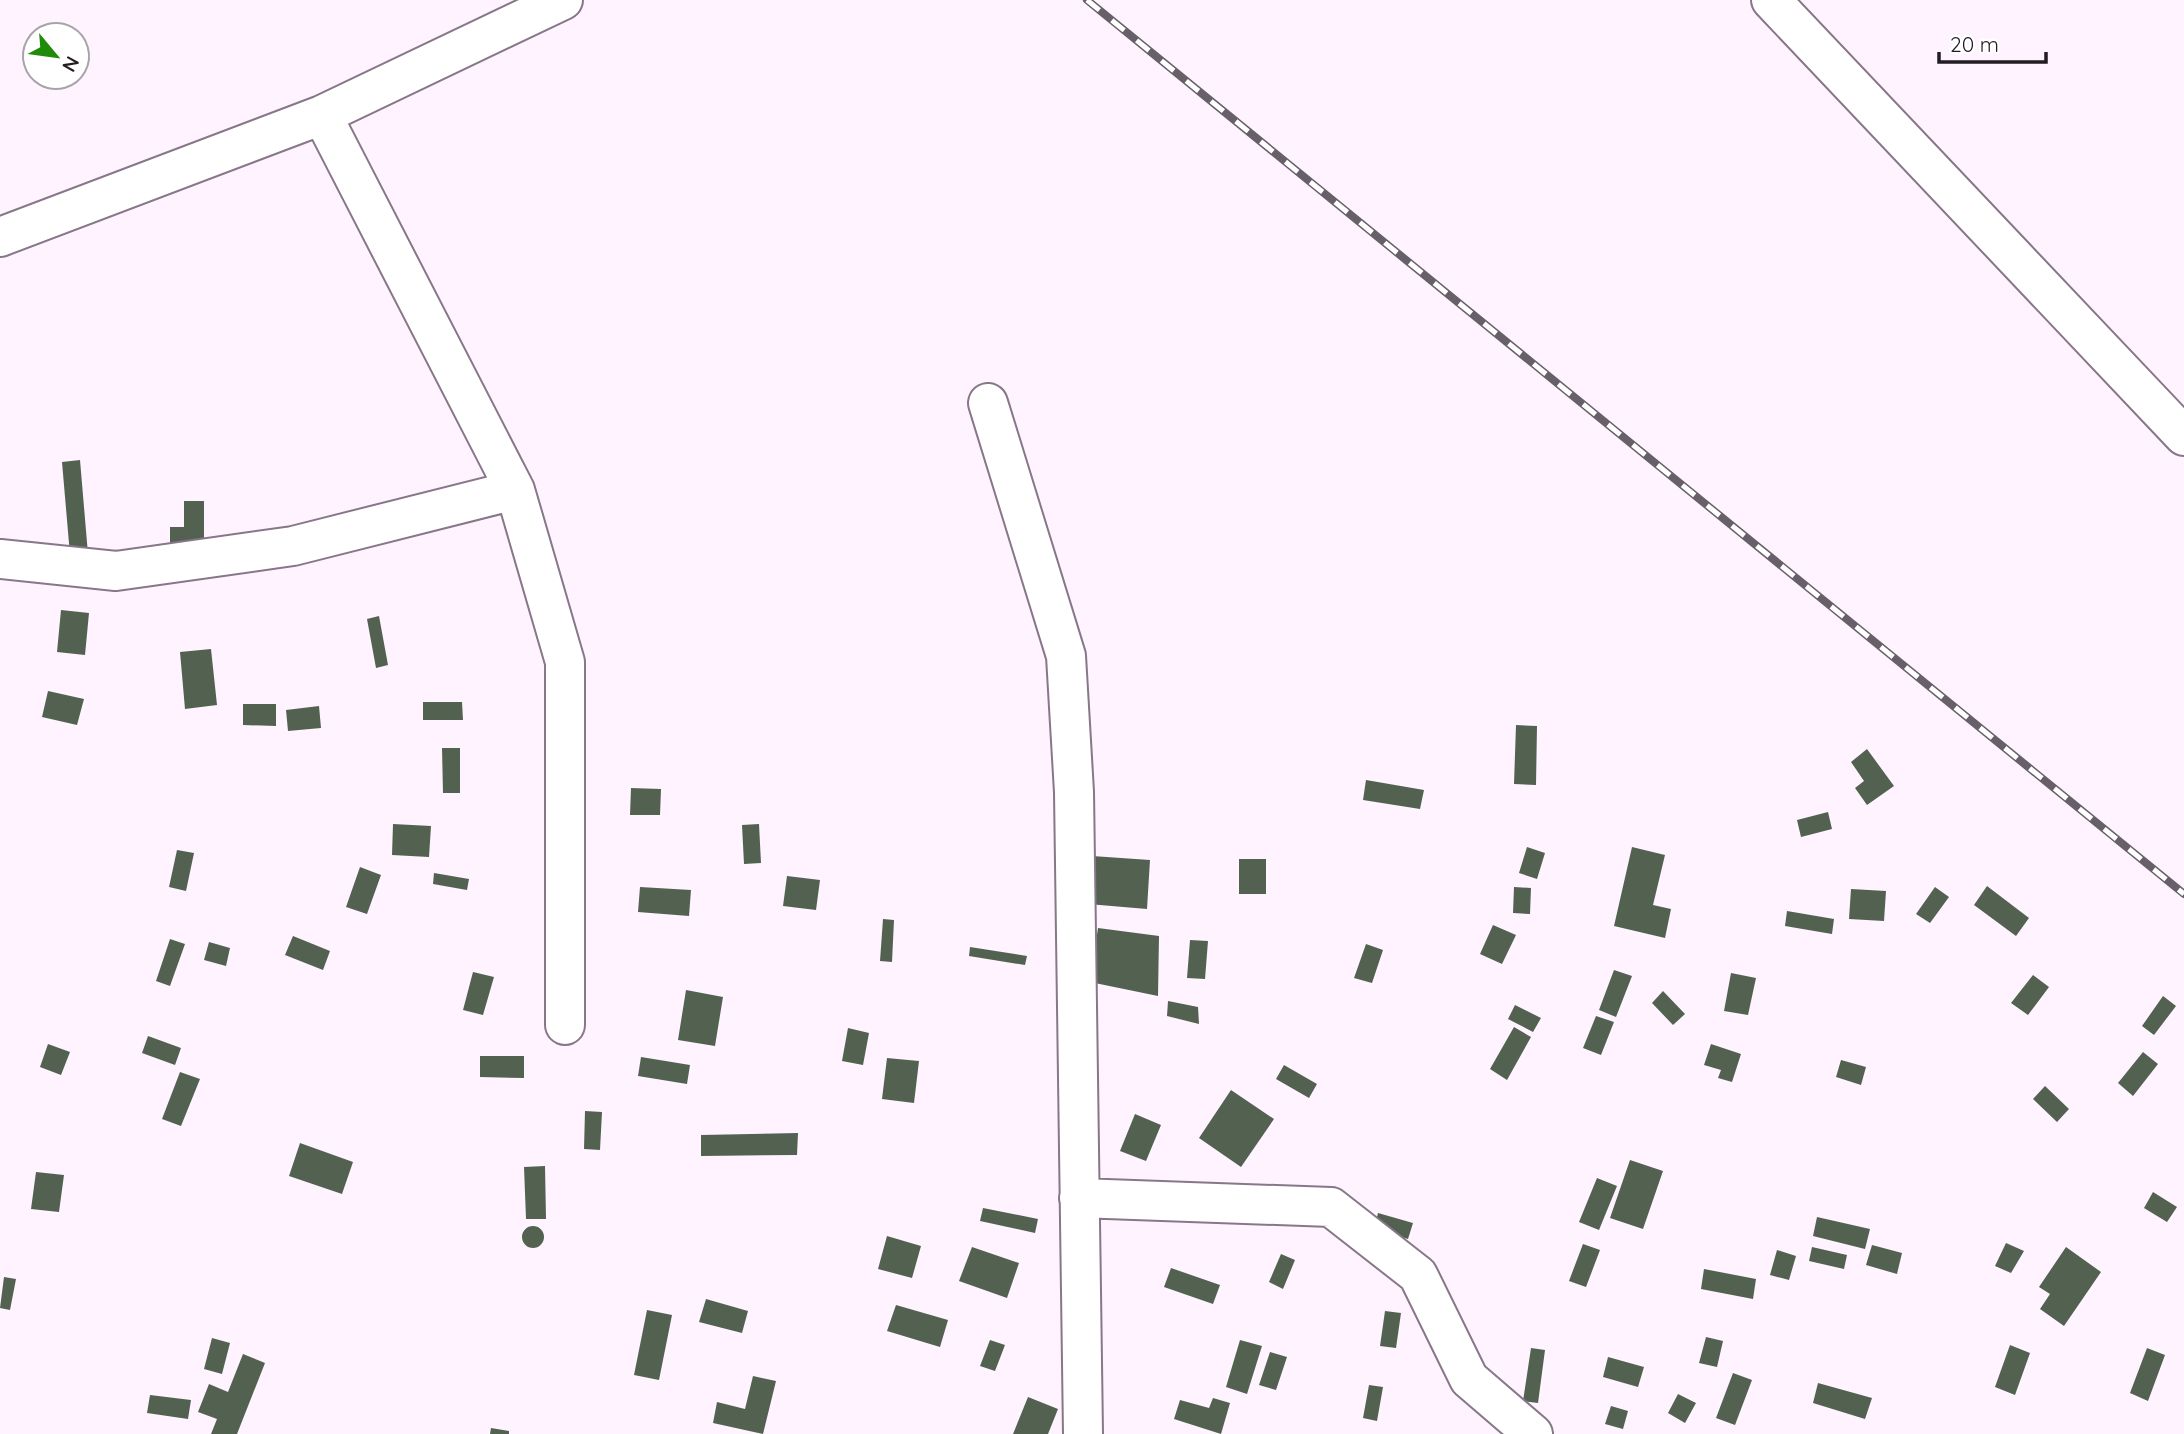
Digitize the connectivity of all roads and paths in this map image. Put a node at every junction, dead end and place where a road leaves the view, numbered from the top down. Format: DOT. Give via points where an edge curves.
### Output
graph roads {
  1 [pos="563,0"];
  2 [pos="1771,0"];
  3 [pos="321,115"];
  4 [pos="0,237"];
  5 [pos="988,402"];
  6 [pos="2184,436"];
  7 [pos="515,490"];
  8 [pos="0,559"];
  9 [pos="565,1026"];
  10 [pos="1079,1198"];
  11 [pos="1083,1434"];
  12 [pos="1533,1434"];
  1 -- 3 [label="street"];
  2 -- 6 [label="street"];
  3 -- 4 [label="street"];
  3 -- 7 [label="street"];
  5 -- 10 [label="street" via="1066,656 1074,792"];
  7 -- 8 [label="street" via="293,547 116,571"];
  7 -- 9 [label="street" via="565,662"];
  10 -- 11 [label="street"];
  10 -- 12 [label="street" via="1331,1207 1418,1275 1469,1379"];
}
